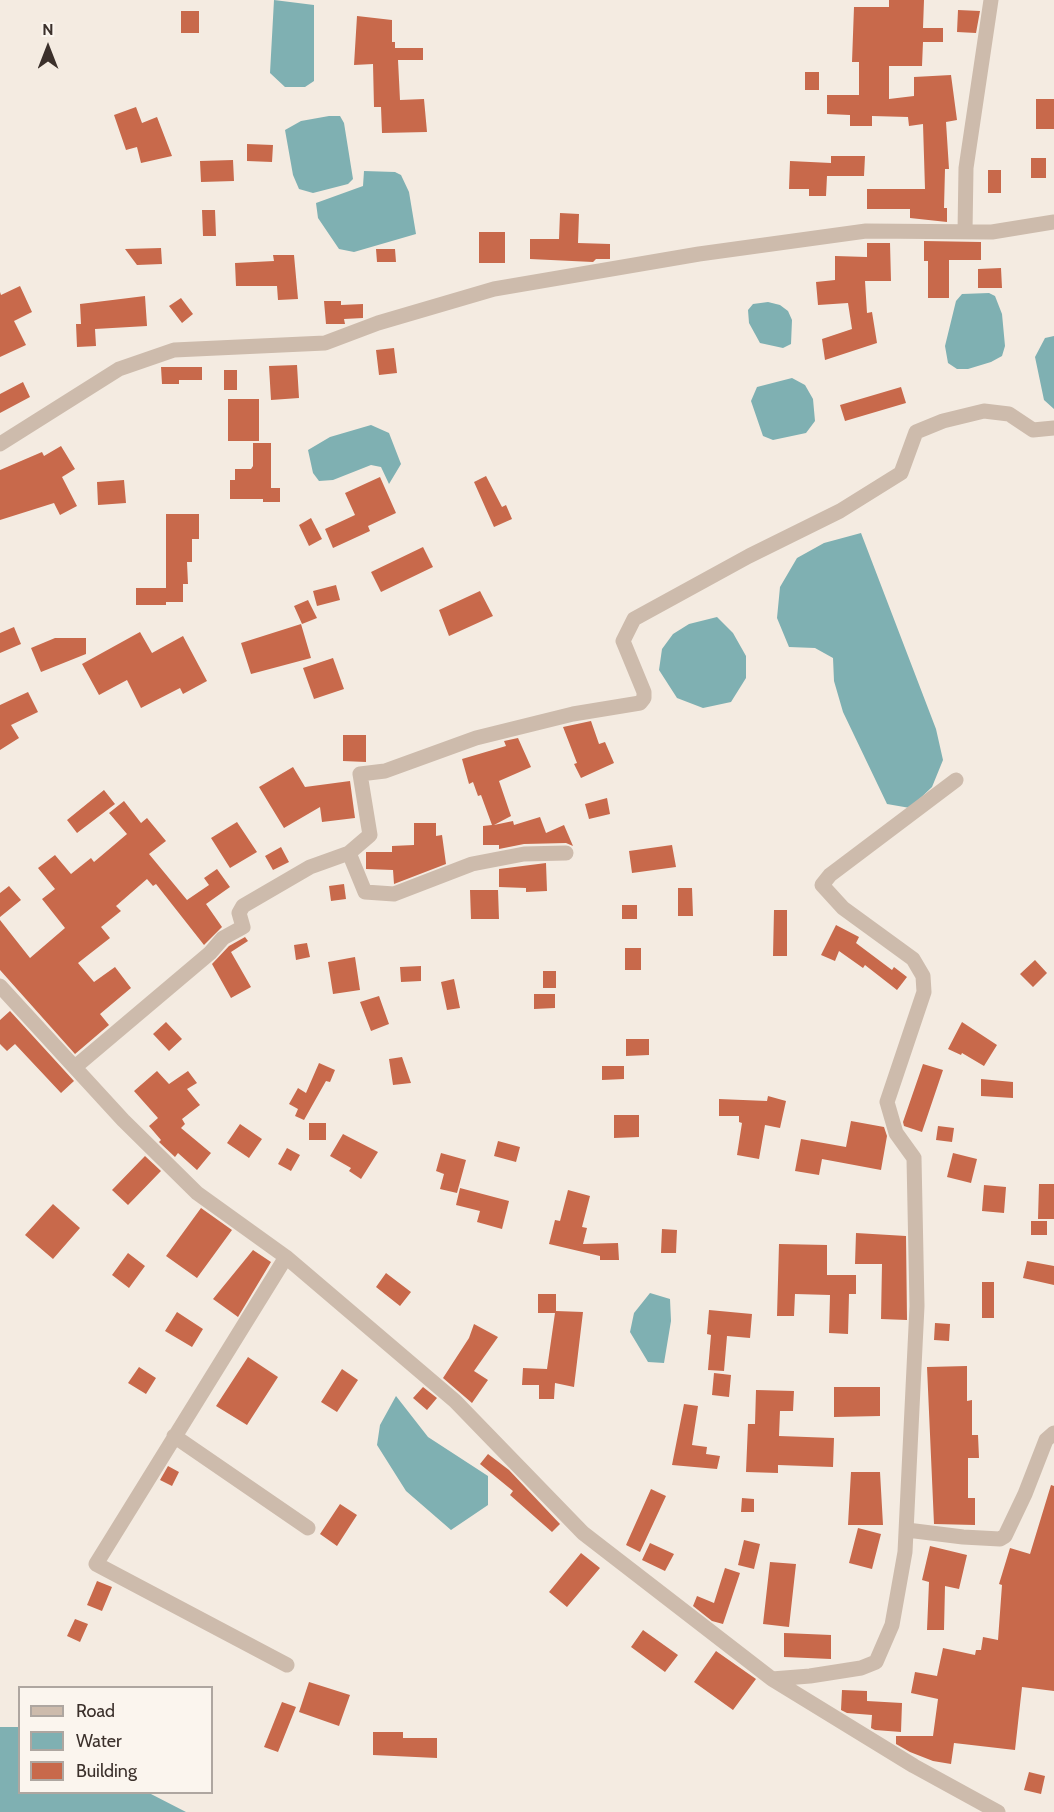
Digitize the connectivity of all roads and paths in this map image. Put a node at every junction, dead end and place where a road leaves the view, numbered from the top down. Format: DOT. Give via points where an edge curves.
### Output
graph roads {
  1 [pos="991,0"];
  2 [pos="1054,222"];
  3 [pos="965,232"];
  4 [pos="1054,428"];
  5 [pos="0,444"];
  6 [pos="956,780"];
  7 [pos="349,853"];
  8 [pos="566,853"];
  9 [pos="0,986"];
  10 [pos="75,1067"];
  11 [pos="286,1257"];
  12 [pos="1054,1433"];
  13 [pos="174,1436"];
  14 [pos="308,1528"];
  15 [pos="907,1530"];
  16 [pos="287,1665"];
  17 [pos="772,1678"];
  18 [pos="998,1812"];
  1 -- 3 [label="street" via="966,168"];
  2 -- 3 [label="street" via="992,232"];
  3 -- 5 [label="street" via="866,231 699,254 494,289 325,342 174,350 119,369"];
  4 -- 7 [label="street" via="1033,430 1009,414 984,411 916,432 901,473 840,511 634,619 623,640 644,692 640,703 573,714 476,738 386,771 360,774 370,835"];
  6 -- 15 [label="street" via="822,885 843,909 913,959 923,976 924,992 887,1102 897,1133 914,1158 917,1306"];
  7 -- 8 [label="street" via="365,892 393,894 472,864 524,854"];
  7 -- 10 [label="street" via="310,867 243,906 239,913 243,927 223,938"];
  9 -- 10 [label="street"];
  10 -- 11 [label="street" via="197,1193"];
  11 -- 13 [label="street"];
  11 -- 17 [label="street" via="455,1401 583,1533"];
  12 -- 15 [label="street" via="1046,1440 1005,1536 982,1538"];
  13 -- 14 [label="street"];
  13 -- 16 [label="street" via="96,1564"];
  15 -- 17 [label="street" via="892,1625 876,1662 810,1676"];
  17 -- 18 [label="street" via="914,1766"];
}
